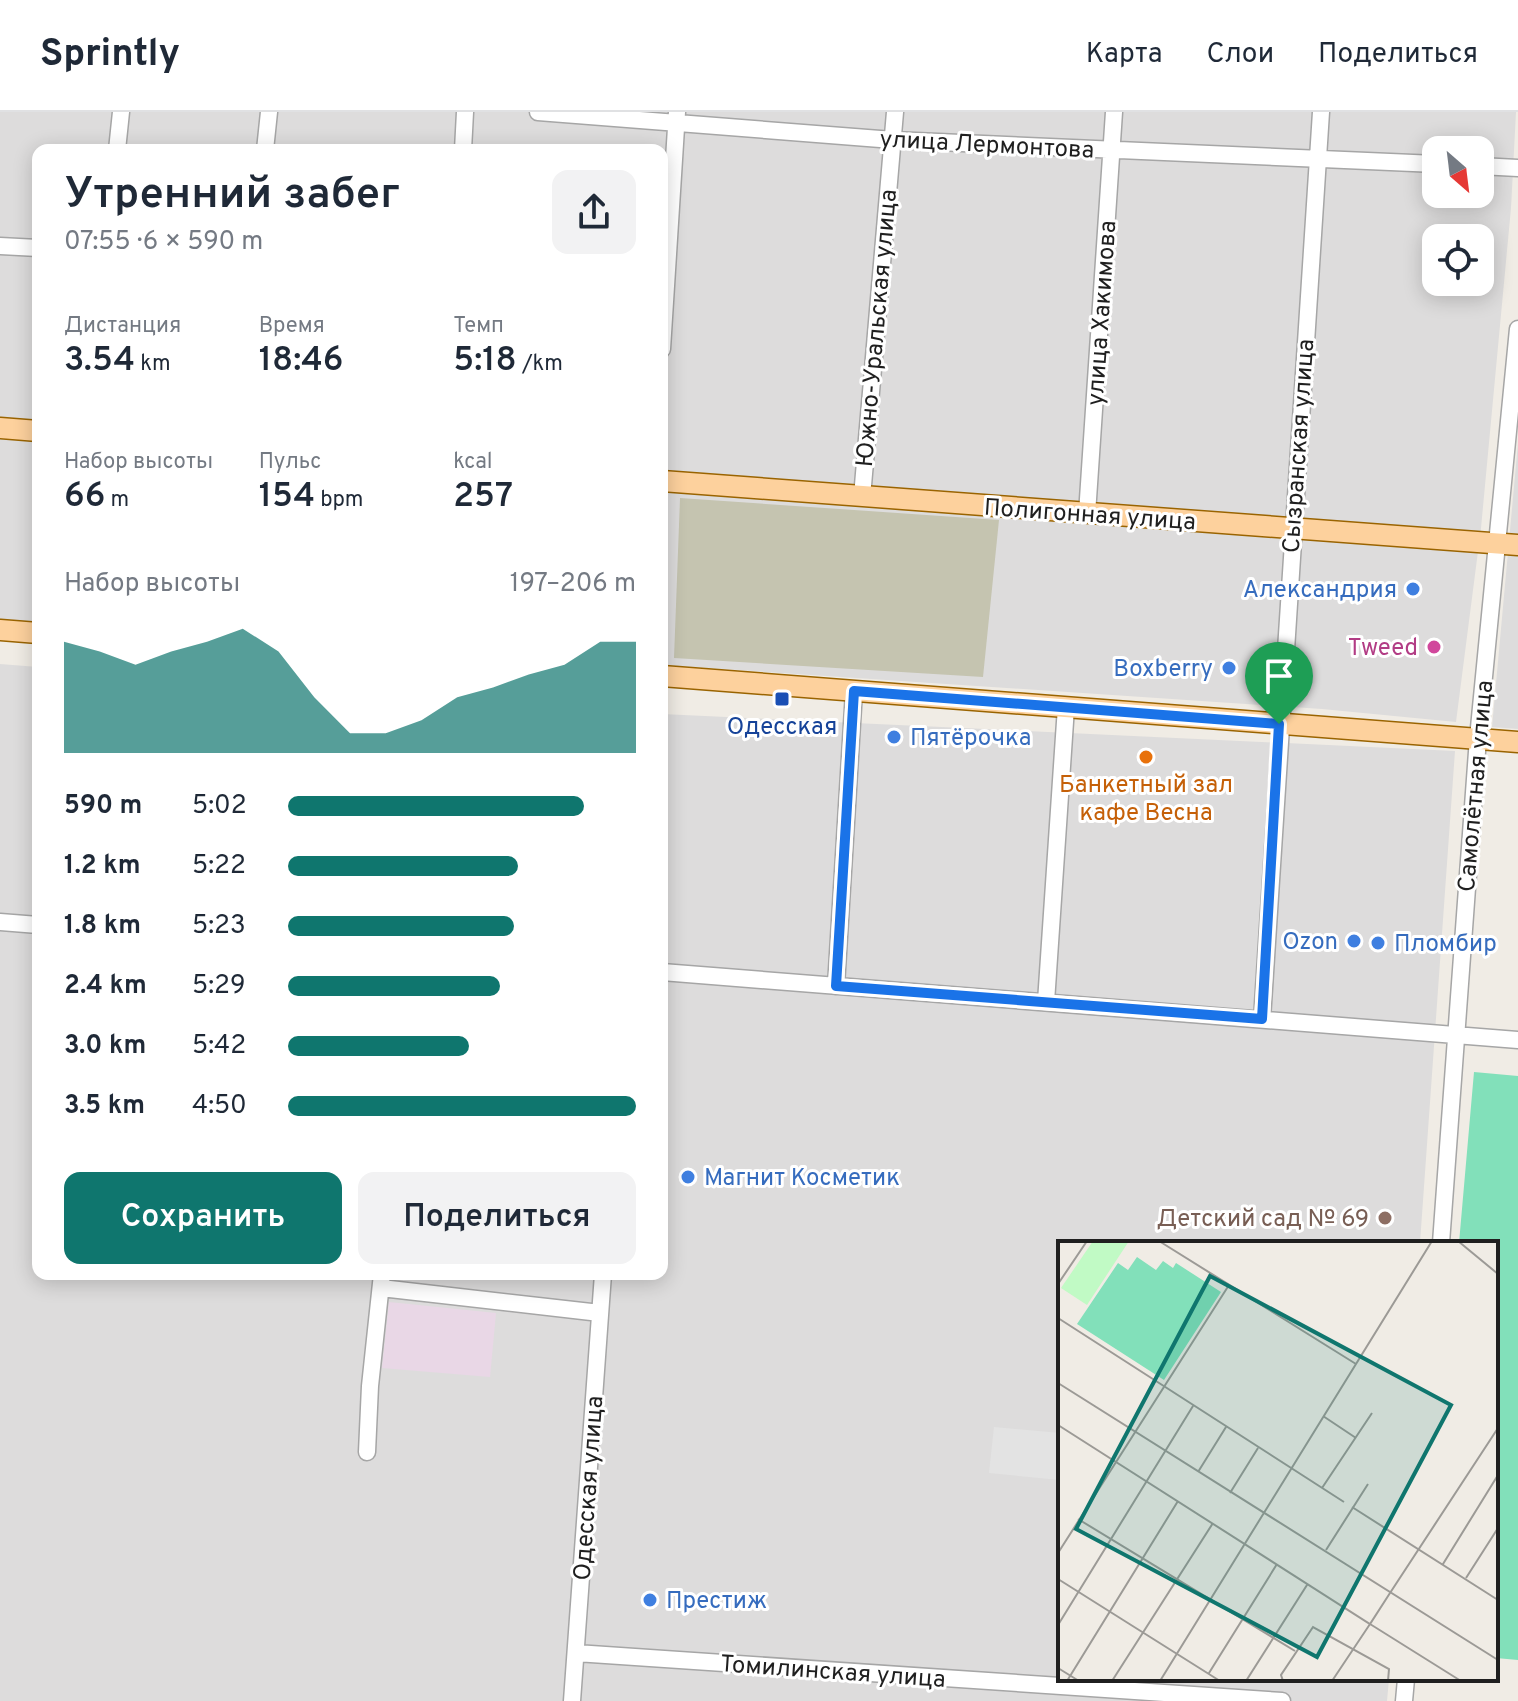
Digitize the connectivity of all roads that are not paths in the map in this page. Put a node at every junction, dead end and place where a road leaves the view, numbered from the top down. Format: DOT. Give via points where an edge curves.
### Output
graph roads {
  1 [pos="121,112"];
  2 [pos="269,112"];
  3 [pos="465,112"];
  4 [pos="538,112"];
  5 [pos="895,112"];
  6 [pos="1114,112"];
  7 [pos="1321,112"];
  8 [pos="676,118"];
  9 [pos="893,140"];
  10 [pos="118,144"];
  11 [pos="266,144"];
  12 [pos="463,144"];
  13 [pos="1111,151"];
  14 [pos="1318,159"];
  15 [pos="1422,163"];
  16 [pos="1494,167"];
  17 [pos="1518,168"];
  18 [pos="0,246"];
  19 [pos="32,248"];
  20 [pos="668,250"];
  21 [pos="1518,329"];
  22 [pos="0,428"];
  23 [pos="32,431"];
  24 [pos="668,481"];
  25 [pos="862,497"];
  26 [pos="1087,514"];
  27 [pos="1292,528"];
  28 [pos="1508,544"];
  29 [pos="0,630"];
  30 [pos="32,633"];
  31 [pos="668,676"];
  32 [pos="854,691"];
  33 [pos="1066,707"];
  34 [pos="1279,724"];
  35 [pos="1478,738"];
  36 [pos="1518,742"];
  37 [pos="0,922"];
  38 [pos="32,925"];
  39 [pos="668,972"];
  40 [pos="836,986"];
  41 [pos="1046,1002"];
  42 [pos="1262,1019"];
  43 [pos="1456,1034"];
  44 [pos="1518,1040"];
  45 [pos="1441,1241"];
  46 [pos="603,1280"];
  47 [pos="381,1281"];
  48 [pos="600,1313"];
  49 [pos="367,1452"];
  50 [pos="576,1653"];
  51 [pos="1406,1681"];
  52 [pos="572,1701"];
  53 [pos="1282,1701"];
  54 [pos="1404,1701"];
  1 -- 10 [label="street"];
  2 -- 11 [label="street"];
  3 -- 12 [label="street"];
  4 -- 8 [label="street, улица Лермонтова"];
  5 -- 9 [label="street, Южно-Уральская улица"];
  6 -- 13 [label="street, улица Хакимова"];
  7 -- 14 [label="street, Сызранская улица"];
  8 -- 9 [label="street, улица Лермонтова"];
  8 -- 20 [label="street"];
  9 -- 13 [label="street, улица Лермонтова"];
  9 -- 25 [label="street, Южно-Уральская улица"];
  13 -- 14 [label="street, улица Лермонтова"];
  13 -- 26 [label="street, улица Хакимова"];
  14 -- 15 [label="street, улица Лермонтова"];
  14 -- 27 [label="street, Сызранская улица"];
  16 -- 17 [label="street"];
  18 -- 19 [label="street"];
  21 -- 28 [label="street, Самолётная улица"];
  22 -- 23 [label="main road"];
  24 -- 25 [label="main road, Полигонная улица"];
  25 -- 26 [label="main road, Полигонная улица"];
  26 -- 27 [label="main road, Полигонная улица"];
  27 -- 28 [label="main road, Полигонная улица"];
  27 -- 34 [label="street, Сызранская улица"];
  28 -- 35 [label="street, Самолётная улица"];
  29 -- 30 [label="main road"];
  31 -- 32 [label="main road"];
  32 -- 33 [label="main road"];
  32 -- 40 [label="street"];
  33 -- 34 [label="main road"];
  33 -- 41 [label="street"];
  34 -- 35 [label="main road"];
  34 -- 42 [label="street, Сызранская улица"];
  35 -- 36 [label="main road"];
  35 -- 43 [label="street, Самолётная улица"];
  37 -- 38 [label="street"];
  39 -- 40 [label="street"];
  40 -- 41 [label="street"];
  41 -- 42 [label="street"];
  42 -- 43 [label="street"];
  43 -- 44 [label="street"];
  43 -- 45 [label="street, Самолётная улица"];
  46 -- 48 [label="street, Одесская улица"];
  47 -- 48 [label="street"];
  47 -- 49 [label="street"];
  48 -- 50 [label="street, Одесская улица"];
  50 -- 52 [label="street, Одесская улица"];
  50 -- 53 [label="street, Томилинская улица"];
  51 -- 54 [label="street"];
}
